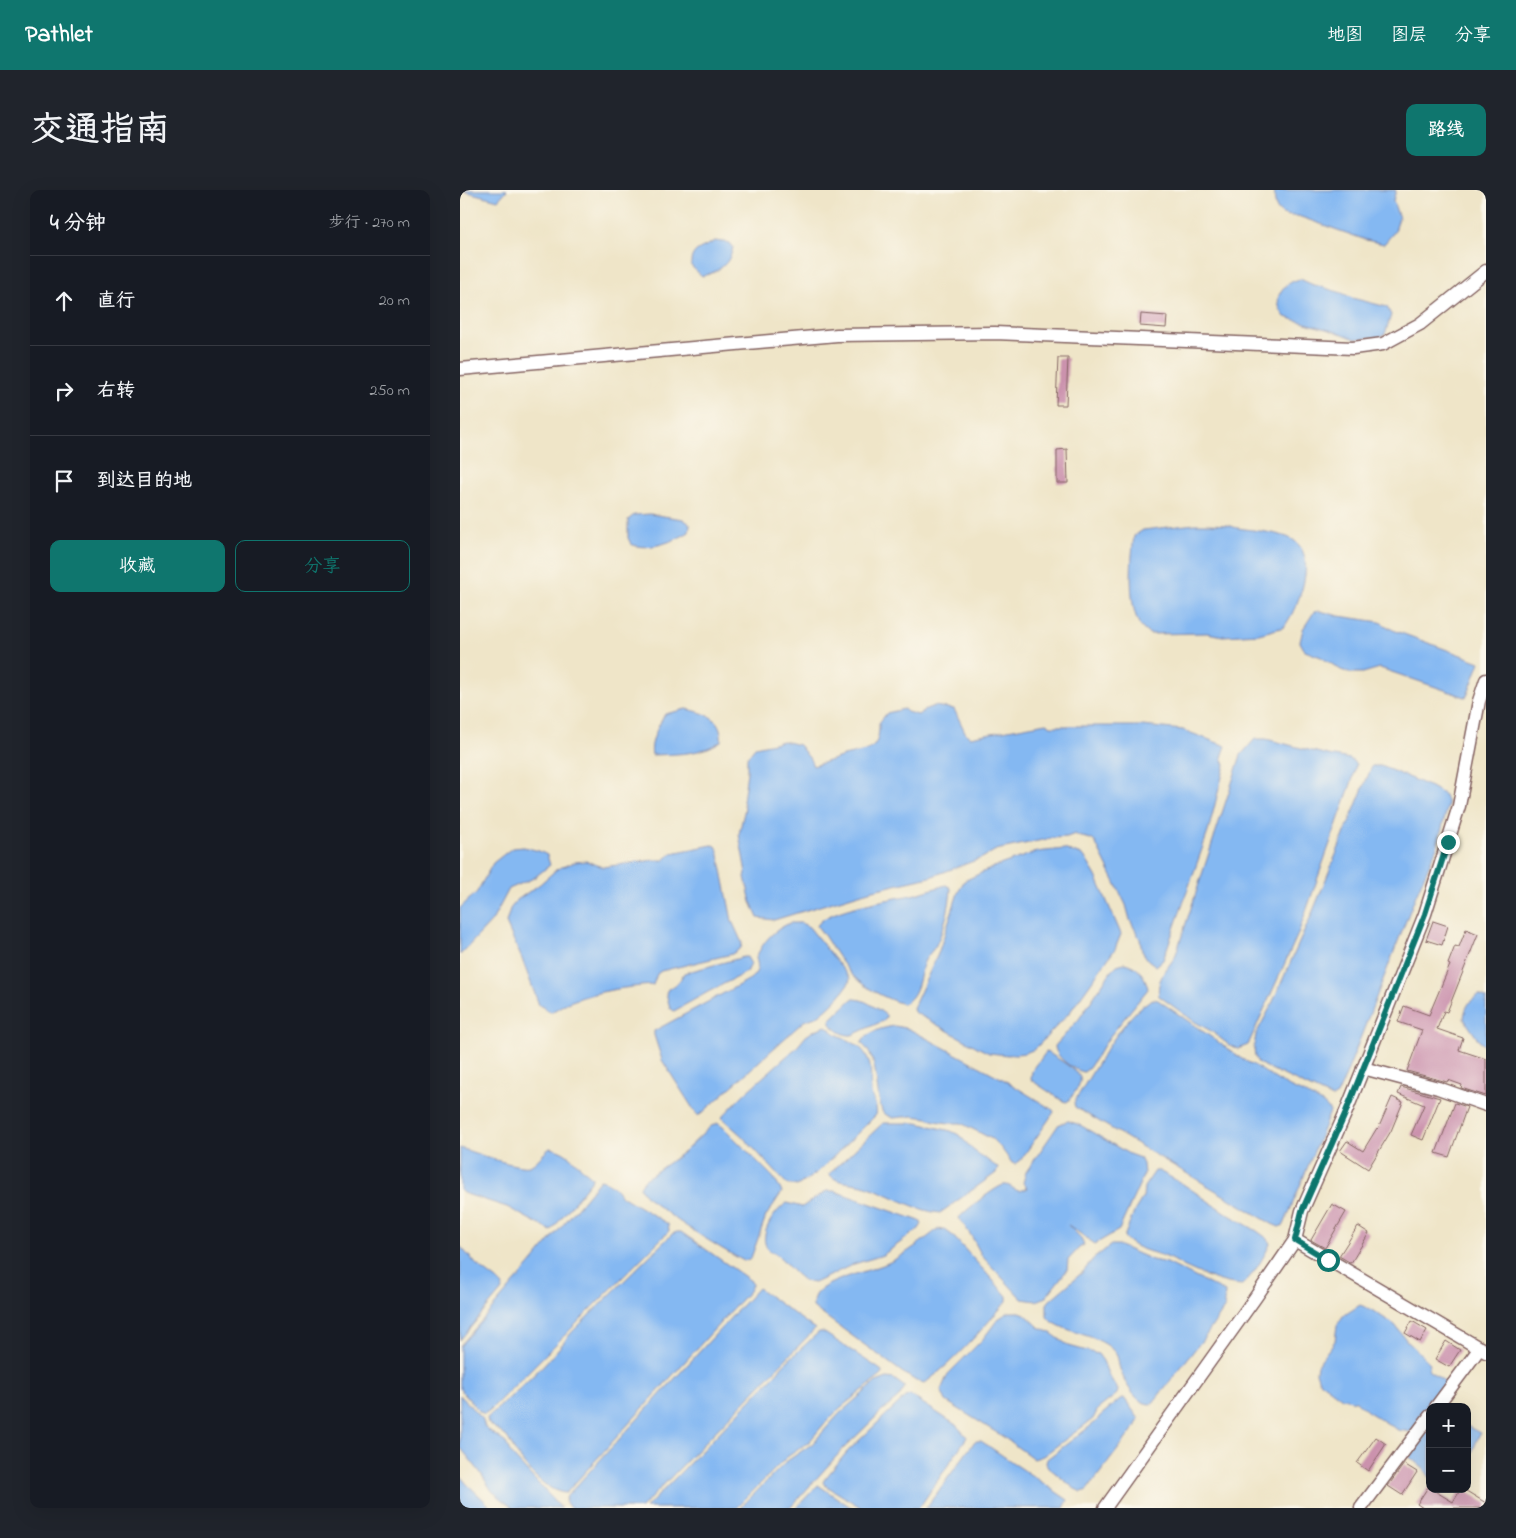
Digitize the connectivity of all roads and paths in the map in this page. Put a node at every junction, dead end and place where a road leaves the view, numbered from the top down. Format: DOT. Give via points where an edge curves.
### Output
graph roads {
  1 [pos="1486,271"];
  2 [pos="460,369"];
  3 [pos="1486,680"];
  4 [pos="1363,1068"];
  5 [pos="1486,1105"];
  6 [pos="1295,1240"];
  7 [pos="1483,1350"];
  8 [pos="1439,1403"];
  9 [pos="1426,1421"];
  10 [pos="1105,1508"];
  11 [pos="1361,1508"];
  1 -- 2 [label="street" via="1420,324 1383,344 1353,348 995,333 837,335"];
  3 -- 4 [label="street" via="1479,701 1460,806 1425,914"];
  4 -- 5 [label="street"];
  4 -- 6 [label="street" via="1302,1211"];
  6 -- 7 [label="street"];
  6 -- 10 [label="street"];
  7 -- 8 [label="street"];
  9 -- 11 [label="street"];
}
